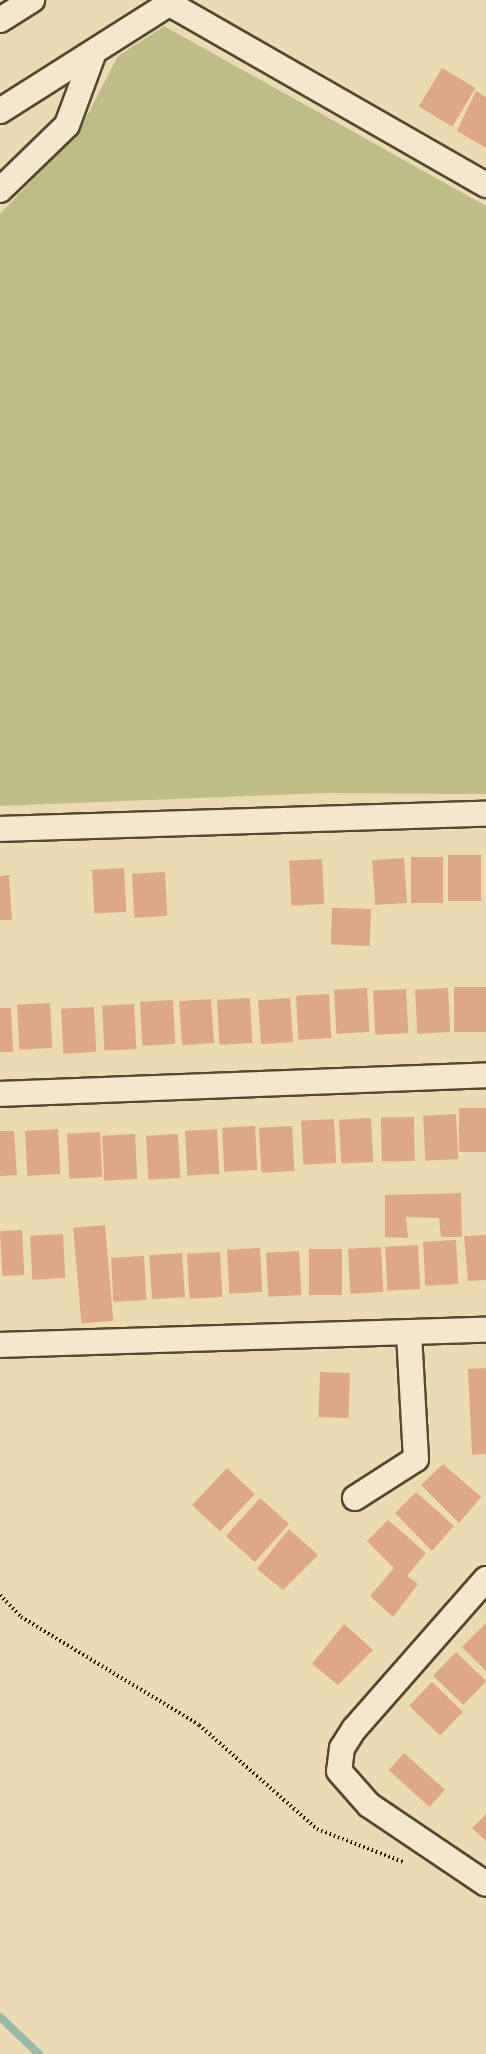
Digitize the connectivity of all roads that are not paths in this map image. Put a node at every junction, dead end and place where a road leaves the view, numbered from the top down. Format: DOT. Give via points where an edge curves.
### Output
graph roads {
  1 [pos="32,0"];
  2 [pos="172,2"];
  3 [pos="0,20"];
  4 [pos="94,51"];
  5 [pos="0,111"];
  6 [pos="486,185"];
  7 [pos="0,190"];
  8 [pos="486,814"];
  9 [pos="0,829"];
  10 [pos="486,1075"];
  11 [pos="0,1094"];
  12 [pos="486,1330"];
  13 [pos="409,1332"];
  14 [pos="0,1345"];
  15 [pos="356,1498"];
  16 [pos="486,1579"];
  17 [pos="486,1884"];
  1 -- 3 [label="street"];
  2 -- 4 [label="street"];
  2 -- 6 [label="street"];
  4 -- 5 [label="street"];
  4 -- 7 [label="street" via="67,125"];
  8 -- 9 [label="street"];
  10 -- 11 [label="street"];
  12 -- 13 [label="street"];
  13 -- 14 [label="street"];
  13 -- 15 [label="street" via="416,1459"];
  16 -- 17 [label="street" via="354,1729 342,1748 339,1771 369,1805"];
}
